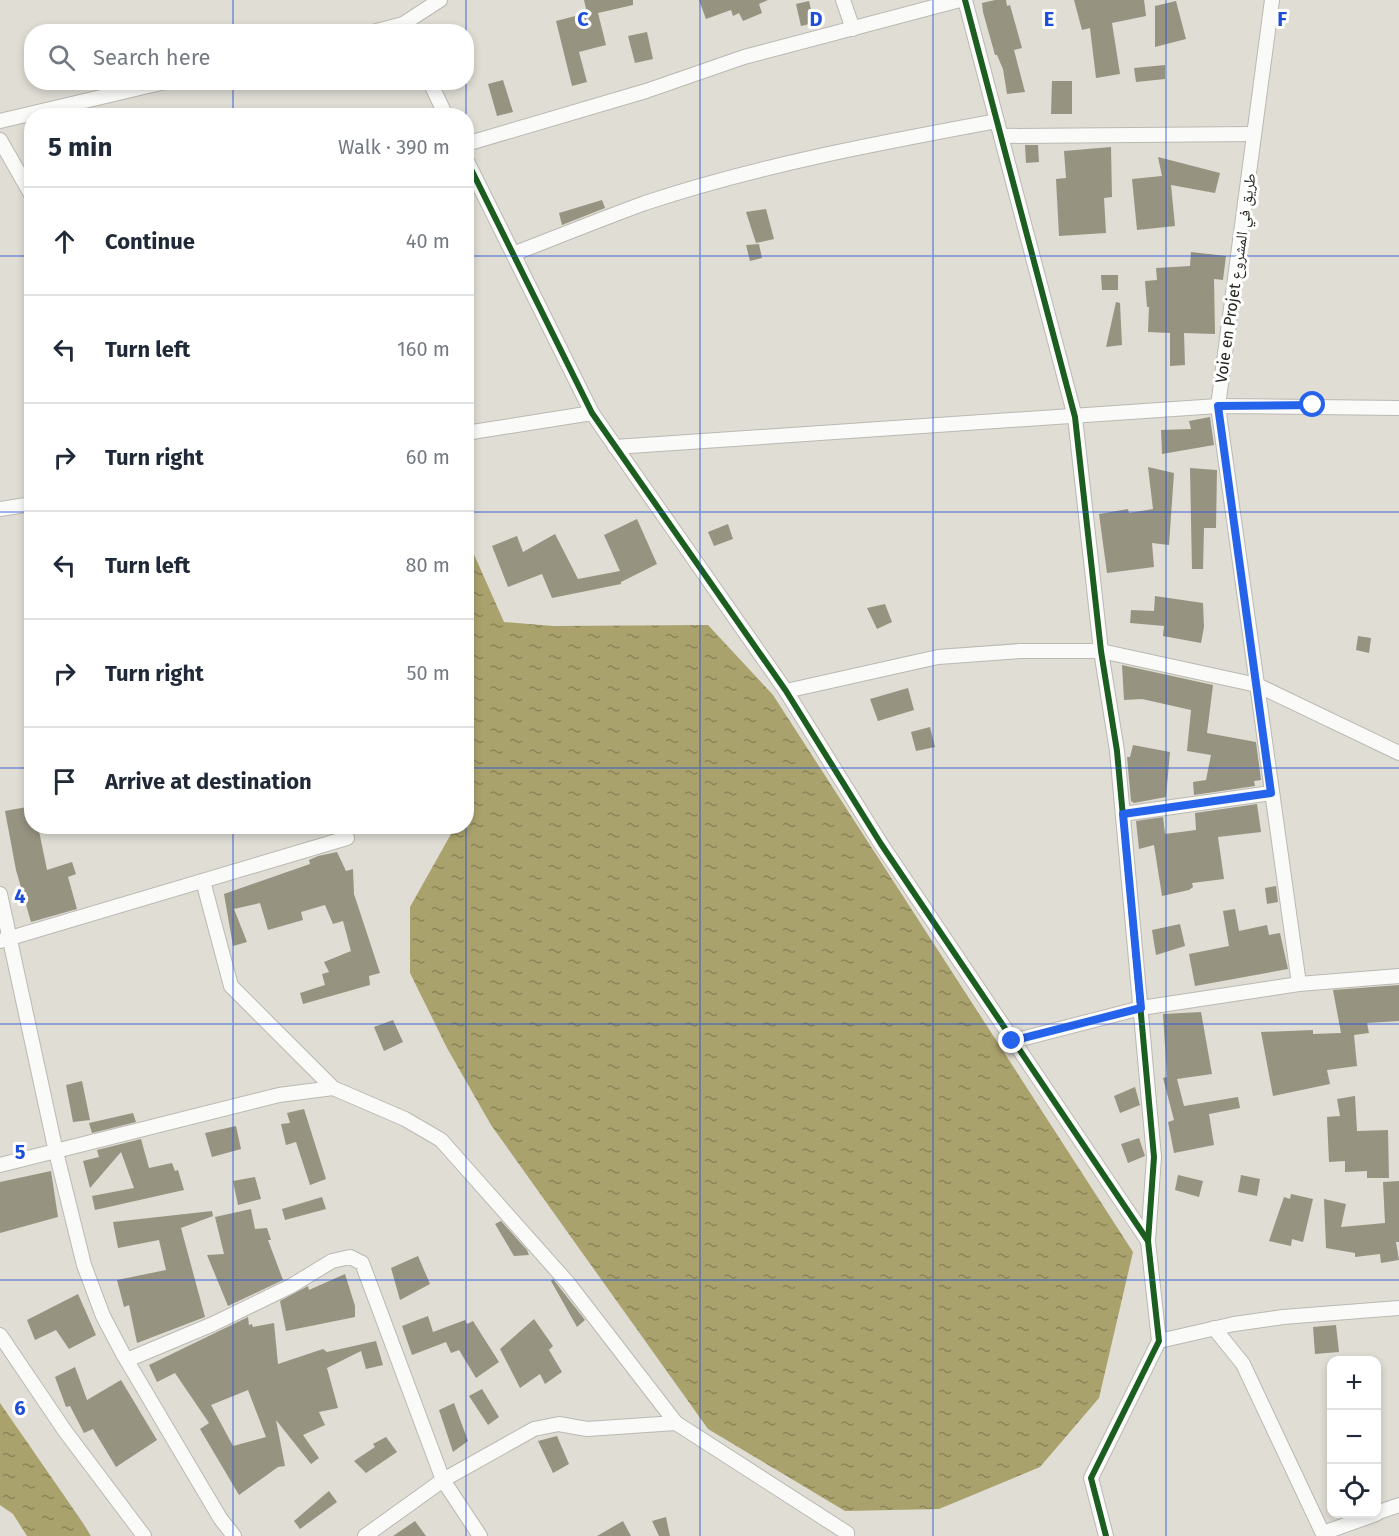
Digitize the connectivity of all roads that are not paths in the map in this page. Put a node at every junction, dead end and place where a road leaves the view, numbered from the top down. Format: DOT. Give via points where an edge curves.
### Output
graph roads {
  1 [pos="440,0"];
  2 [pos="843,0"];
  3 [pos="960,0"];
  4 [pos="965,0"];
  5 [pos="1272,0"];
  6 [pos="410,24"];
  7 [pos="853,29"];
  8 [pos="131,90"];
  9 [pos="434,90"];
  10 [pos="55,108"];
  11 [pos="442,108"];
  12 [pos="24,115"];
  13 [pos="0,121"];
  14 [pos="997,121"];
  15 [pos="1254,134"];
  16 [pos="1001,135"];
  17 [pos="0,140"];
  18 [pos="474,142"];
  19 [pos="474,175"];
  20 [pos="24,182"];
  21 [pos="513,254"];
  22 [pos="1218,406"];
  23 [pos="1399,408"];
  24 [pos="592,413"];
  25 [pos="1075,417"];
  26 [pos="474,432"];
  27 [pos="615,447"];
  28 [pos="24,505"];
  29 [pos="0,509"];
  30 [pos="1101,651"];
  31 [pos="1257,685"];
  32 [pos="786,691"];
  33 [pos="1399,753"];
  34 [pos="1271,793"];
  35 [pos="1123,814"];
  36 [pos="347,838"];
  37 [pos="203,881"];
  38 [pos="0,894"];
  39 [pos="5,939"];
  40 [pos="1399,976"];
  41 [pos="1299,984"];
  42 [pos="1141,1008"];
  43 [pos="1012,1041"];
  44 [pos="333,1088"];
  45 [pos="56,1152"];
  46 [pos="0,1165"];
  47 [pos="1148,1241"];
  48 [pos="1399,1308"];
  49 [pos="1214,1328"];
  50 [pos="0,1335"];
  51 [pos="1160,1341"];
  52 [pos="127,1360"];
  53 [pos="676,1422"];
  54 [pos="443,1480"];
  55 [pos="1399,1505"];
  56 [pos="1381,1512"];
  57 [pos="1365,1518"];
  58 [pos="1323,1534"];
  59 [pos="144,1536"];
  60 [pos="234,1536"];
  61 [pos="365,1536"];
  62 [pos="480,1536"];
  63 [pos="847,1536"];
  64 [pos="1107,1536"];
  1 -- 6 [label="street"];
  2 -- 7 [label="street"];
  3 -- 7 [label="street"];
  4 -- 14 [label="street"];
  5 -- 15 [label="street, Voie en Projet طريق في المشروع"];
  7 -- 18 [label="street" via="744,57 646,91"];
  8 -- 10 [label="street"];
  9 -- 11 [label="street"];
  12 -- 13 [label="street"];
  14 -- 16 [label="street"];
  14 -- 21 [label="street" via="742,175 646,203"];
  15 -- 16 [label="street"];
  15 -- 22 [label="street, Voie en Projet طريق في المشروع"];
  16 -- 25 [label="street"];
  17 -- 20 [label="street"];
  19 -- 21 [label="street"];
  21 -- 24 [label="street"];
  22 -- 23 [label="street"];
  22 -- 25 [label="street"];
  22 -- 31 [label="street, Voie en Projet طريق في المشروع"];
  24 -- 26 [label="street"];
  24 -- 27 [label="street"];
  25 -- 27 [label="street"];
  25 -- 30 [label="street"];
  27 -- 32 [label="street"];
  28 -- 29 [label="street"];
  30 -- 31 [label="street"];
  30 -- 32 [label="street" via="938,657"];
  30 -- 35 [label="street"];
  31 -- 33 [label="street"];
  31 -- 34 [label="street, Voie en Projet طريق في المشروع"];
  32 -- 43 [label="street" via="881,844"];
  34 -- 35 [label="street"];
  34 -- 41 [label="street, Voie en Projet طريق في المشروع"];
  35 -- 42 [label="street"];
  36 -- 37 [label="street"];
  37 -- 39 [label="street"];
  37 -- 44 [label="street" via="231,986"];
  38 -- 39 [label="street"];
  39 -- 45 [label="street"];
  40 -- 41 [label="street"];
  41 -- 42 [label="street"];
  42 -- 43 [label="street"];
  42 -- 47 [label="street" via="1154,1157"];
  43 -- 47 [label="street"];
  44 -- 45 [label="street" via="279,1095"];
  44 -- 53 [label="street" via="405,1119 441,1140 568,1283"];
  45 -- 46 [label="street"];
  45 -- 52 [label="street" via="84,1265 103,1316"];
  47 -- 51 [label="street"];
  48 -- 49 [label="street" via="1283,1317"];
  49 -- 51 [label="street"];
  49 -- 58 [label="street" via="1243,1364"];
  50 -- 59 [label="street" via="65,1431"];
  51 -- 64 [label="street" via="1091,1478"];
  52 -- 54 [label="street" via="213,1324 332,1261 350,1257 362,1263"];
  52 -- 60 [label="street"];
  53 -- 54 [label="street" via="587,1429 559,1424 534,1429"];
  53 -- 63 [label="street"];
  54 -- 61 [label="street"];
  54 -- 62 [label="street"];
  55 -- 56 [label="street"];
  57 -- 58 [label="street"];
}
